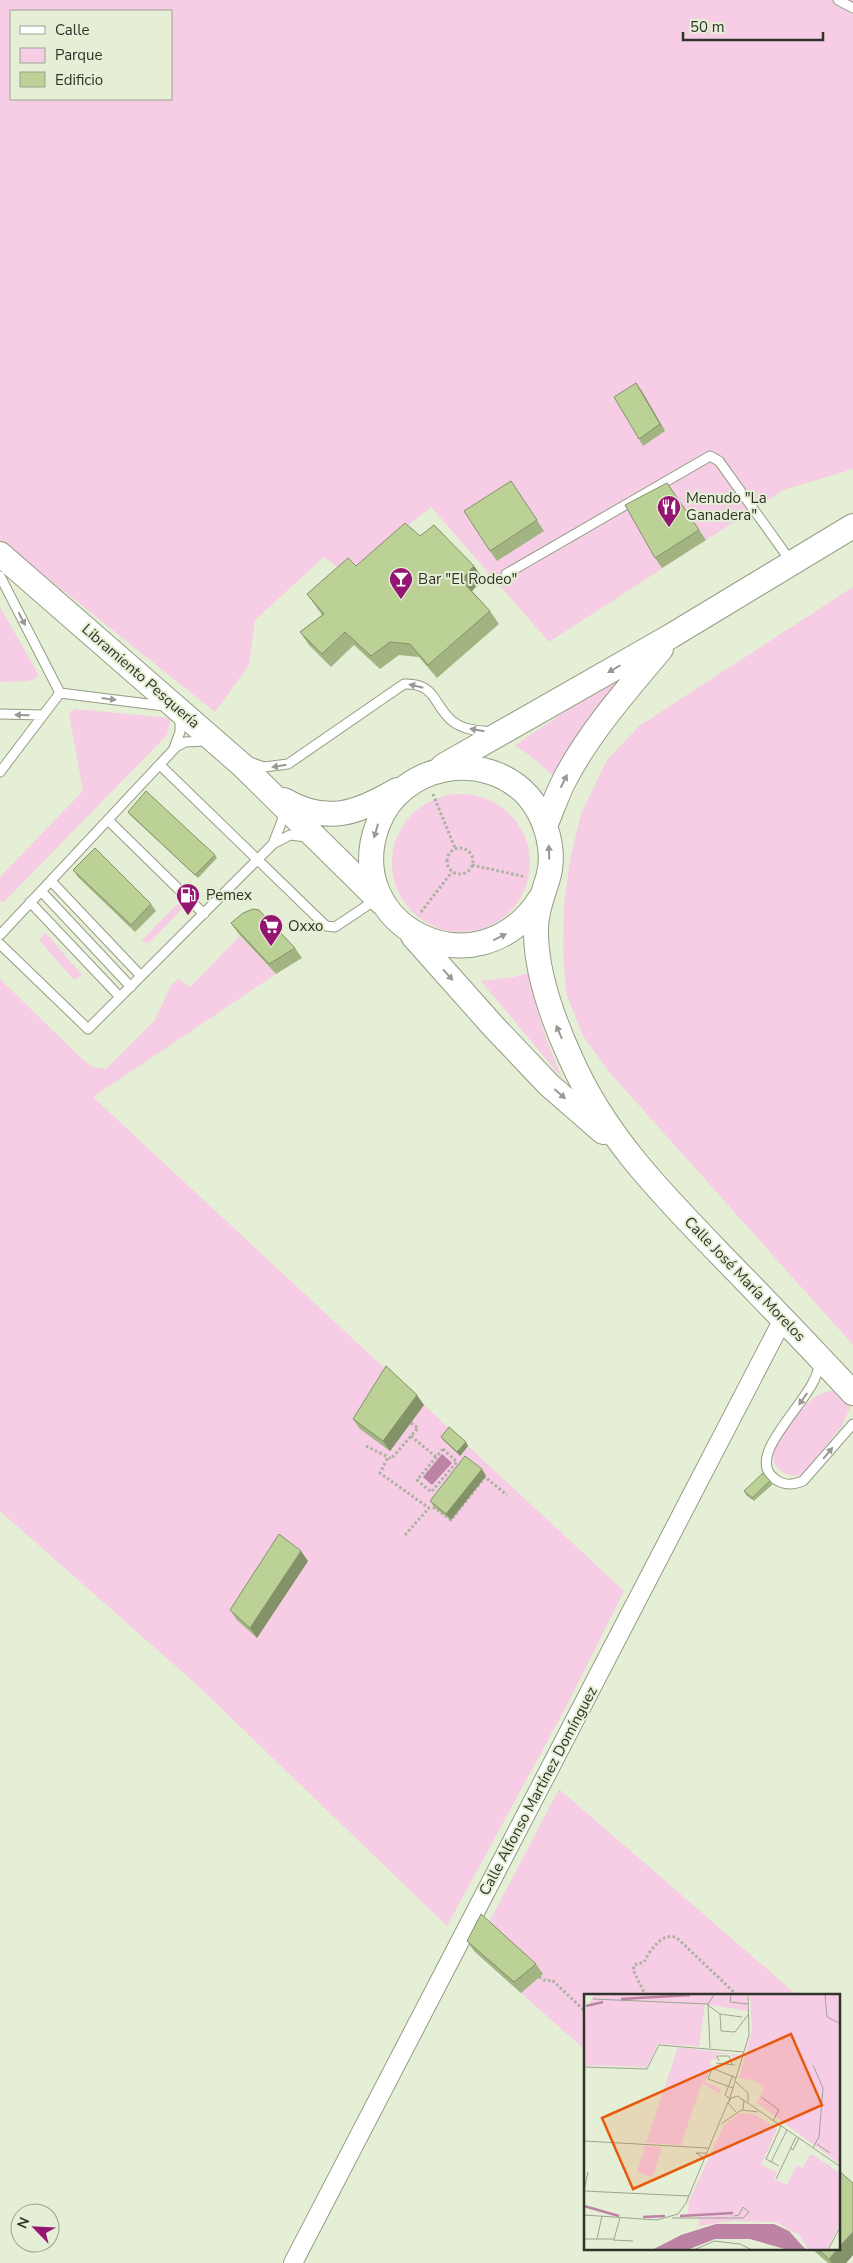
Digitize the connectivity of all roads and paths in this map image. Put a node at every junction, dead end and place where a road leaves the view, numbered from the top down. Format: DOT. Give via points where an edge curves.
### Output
graph roads {
  1 [pos="838,0"];
  2 [pos="853,8"];
  3 [pos="853,526"];
  4 [pos="0,554"];
  5 [pos="792,563"];
  6 [pos="506,574"];
  7 [pos="0,576"];
  8 [pos="671,636"];
  9 [pos="60,693"];
  10 [pos="176,707"];
  11 [pos="0,714"];
  12 [pos="43,715"];
  13 [pos="507,730"];
  14 [pos="220,746"];
  15 [pos="172,751"];
  16 [pos="160,765"];
  17 [pos="0,772"];
  18 [pos="425,775"];
  19 [pos="274,795"];
  20 [pos="108,820"];
  21 [pos="545,826"];
  22 [pos="322,843"];
  23 [pos="273,844"];
  24 [pos="456,848"];
  25 [pos="259,859"];
  26 [pos="472,865"];
  27 [pos="452,872"];
  28 [pos="50,881"];
  29 [pos="543,890"];
  30 [pos="41,891"];
  31 [pos="377,899"];
  32 [pos="30,902"];
  33 [pos="204,914"];
  34 [pos="403,924"];
  35 [pos="0,935"];
  36 [pos="0,944"];
  37 [pos="141,976"];
  38 [pos="130,987"];
  39 [pos="120,997"];
  40 [pos="637,1164"];
  41 [pos="783,1319"];
  42 [pos="817,1355"];
  43 [pos="853,1393"];
  44 [pos="411,1422"];
  45 [pos="853,1424"];
  46 [pos="411,1436"];
  47 [pos="366,1446"];
  48 [pos="387,1448"];
  49 [pos="383,1455"];
  50 [pos="388,1457"];
  51 [pos="436,1458"];
  52 [pos="450,1469"];
  53 [pos="455,1473"];
  54 [pos="507,1495"];
  55 [pos="429,1508"];
  56 [pos="406,1535"];
  57 [pos="539,1977"];
  58 [pos="645,1994"];
  59 [pos="736,1994"];
  60 [pos="584,2010"];
  61 [pos="293,2263"];
  1 -- 2 [label="lane"];
  3 -- 5 [label="main road"];
  4 -- 10 [label="main road, Libramiento Pesquería"];
  5 -- 6 [label="lane" via="719,461 710,456"];
  5 -- 8 [label="main road"];
  7 -- 9 [label="lane, one-way"];
  8 -- 13 [label="main road, one-way"];
  21 -- 8 [label="main road, one-way" via="564,780 584,746 609,710"];
  9 -- 10 [label="lane, one-way"];
  9 -- 12 [label="lane"];
  10 -- 14 [label="main road, Libramiento Pesquería"];
  10 -- 15 [label="lane" via="180,732"];
  12 -- 11 [label="lane, one-way"];
  12 -- 17 [label="lane"];
  13 -- 14 [label="lane, one-way" via="481,731 460,725 449,719 429,691 414,684 404,684 288,764 264,767"];
  13 -- 18 [label="main road"];
  14 -- 15 [label="lane" via="185,742"];
  14 -- 19 [label="main road, Libramiento Pesquería"];
  15 -- 16 [label="lane"];
  16 -- 20 [label="lane"];
  16 -- 25 [label="lane"];
  18 -- 19 [label="main road" via="372,805 346,814 328,814 295,806"];
  18 -- 21 [label="main road" via="466,767 500,776 528,796"];
  18 -- 24 [label="path"];
  18 -- 34 [label="main road, one-way" via="400,791 387,807 373,844 376,884 384,902"];
  19 -- 22 [label="main road"];
  19 -- 23 [label="lane" via="283,815"];
  20 -- 28 [label="lane"];
  20 -- 33 [label="lane"];
  29 -- 21 [label="main road, one-way" via="550,850"];
  22 -- 23 [label="lane" via="296,835"];
  22 -- 31 [label="main road"];
  23 -- 25 [label="lane"];
  24 -- 26 [label="path" via="468,850"];
  24 -- 27 [label="path" via="446,861"];
  25 -- 31 [label="lane" via="330,928"];
  25 -- 33 [label="lane"];
  26 -- 27 [label="path" via="464,874"];
  26 -- 29 [label="path"];
  27 -- 34 [label="path"];
  28 -- 30 [label="lane"];
  28 -- 37 [label="lane"];
  34 -- 29 [label="main road, one-way" via="429,940 443,944 471,946 485,943 511,931 532,911"];
  40 -- 29 [label="main road, one-way" via="603,1120 572,1063 553,1017 536,938 536,917"];
  30 -- 32 [label="lane"];
  30 -- 38 [label="lane"];
  31 -- 34 [label="main road"];
  32 -- 35 [label="lane"];
  32 -- 39 [label="lane"];
  33 -- 37 [label="lane"];
  34 -- 40 [label="main road, one-way" via="549,1084"];
  36 -- 39 [label="lane" via="88,1029"];
  37 -- 38 [label="lane"];
  38 -- 39 [label="lane"];
  40 -- 41 [label="main road, Calle José María Morelos"];
  41 -- 42 [label="main road, Calle José María Morelos"];
  41 -- 61 [label="street, Calle Alfonso Martínez Domínguez"];
  42 -- 43 [label="main road, Calle José María Morelos"];
  42 -- 45 [label="lane, one-way" via="819,1367 815,1380 767,1450 766,1466 770,1475 785,1484 804,1481"];
  44 -- 46 [label="path" via="418,1428"];
  46 -- 50 [label="path" via="391,1459"];
  46 -- 51 [label="path"];
  47 -- 49 [label="path"];
  48 -- 49 [label="path"];
  49 -- 50 [label="path"];
  50 -- 55 [label="path" via="380,1473"];
  51 -- 52 [label="path" via="443,1449 457,1462"];
  51 -- 52 [label="path" via="417,1480 431,1492"];
  52 -- 53 [label="path"];
  54 -- 55 [label="path" via="485,1477 451,1520 435,1508"];
  55 -- 56 [label="path"];
  57 -- 60 [label="path" via="546,1982 552,1980"];
  58 -- 59 [label="path" via="634,1966 644,1962 650,1951 671,1935"];
}
